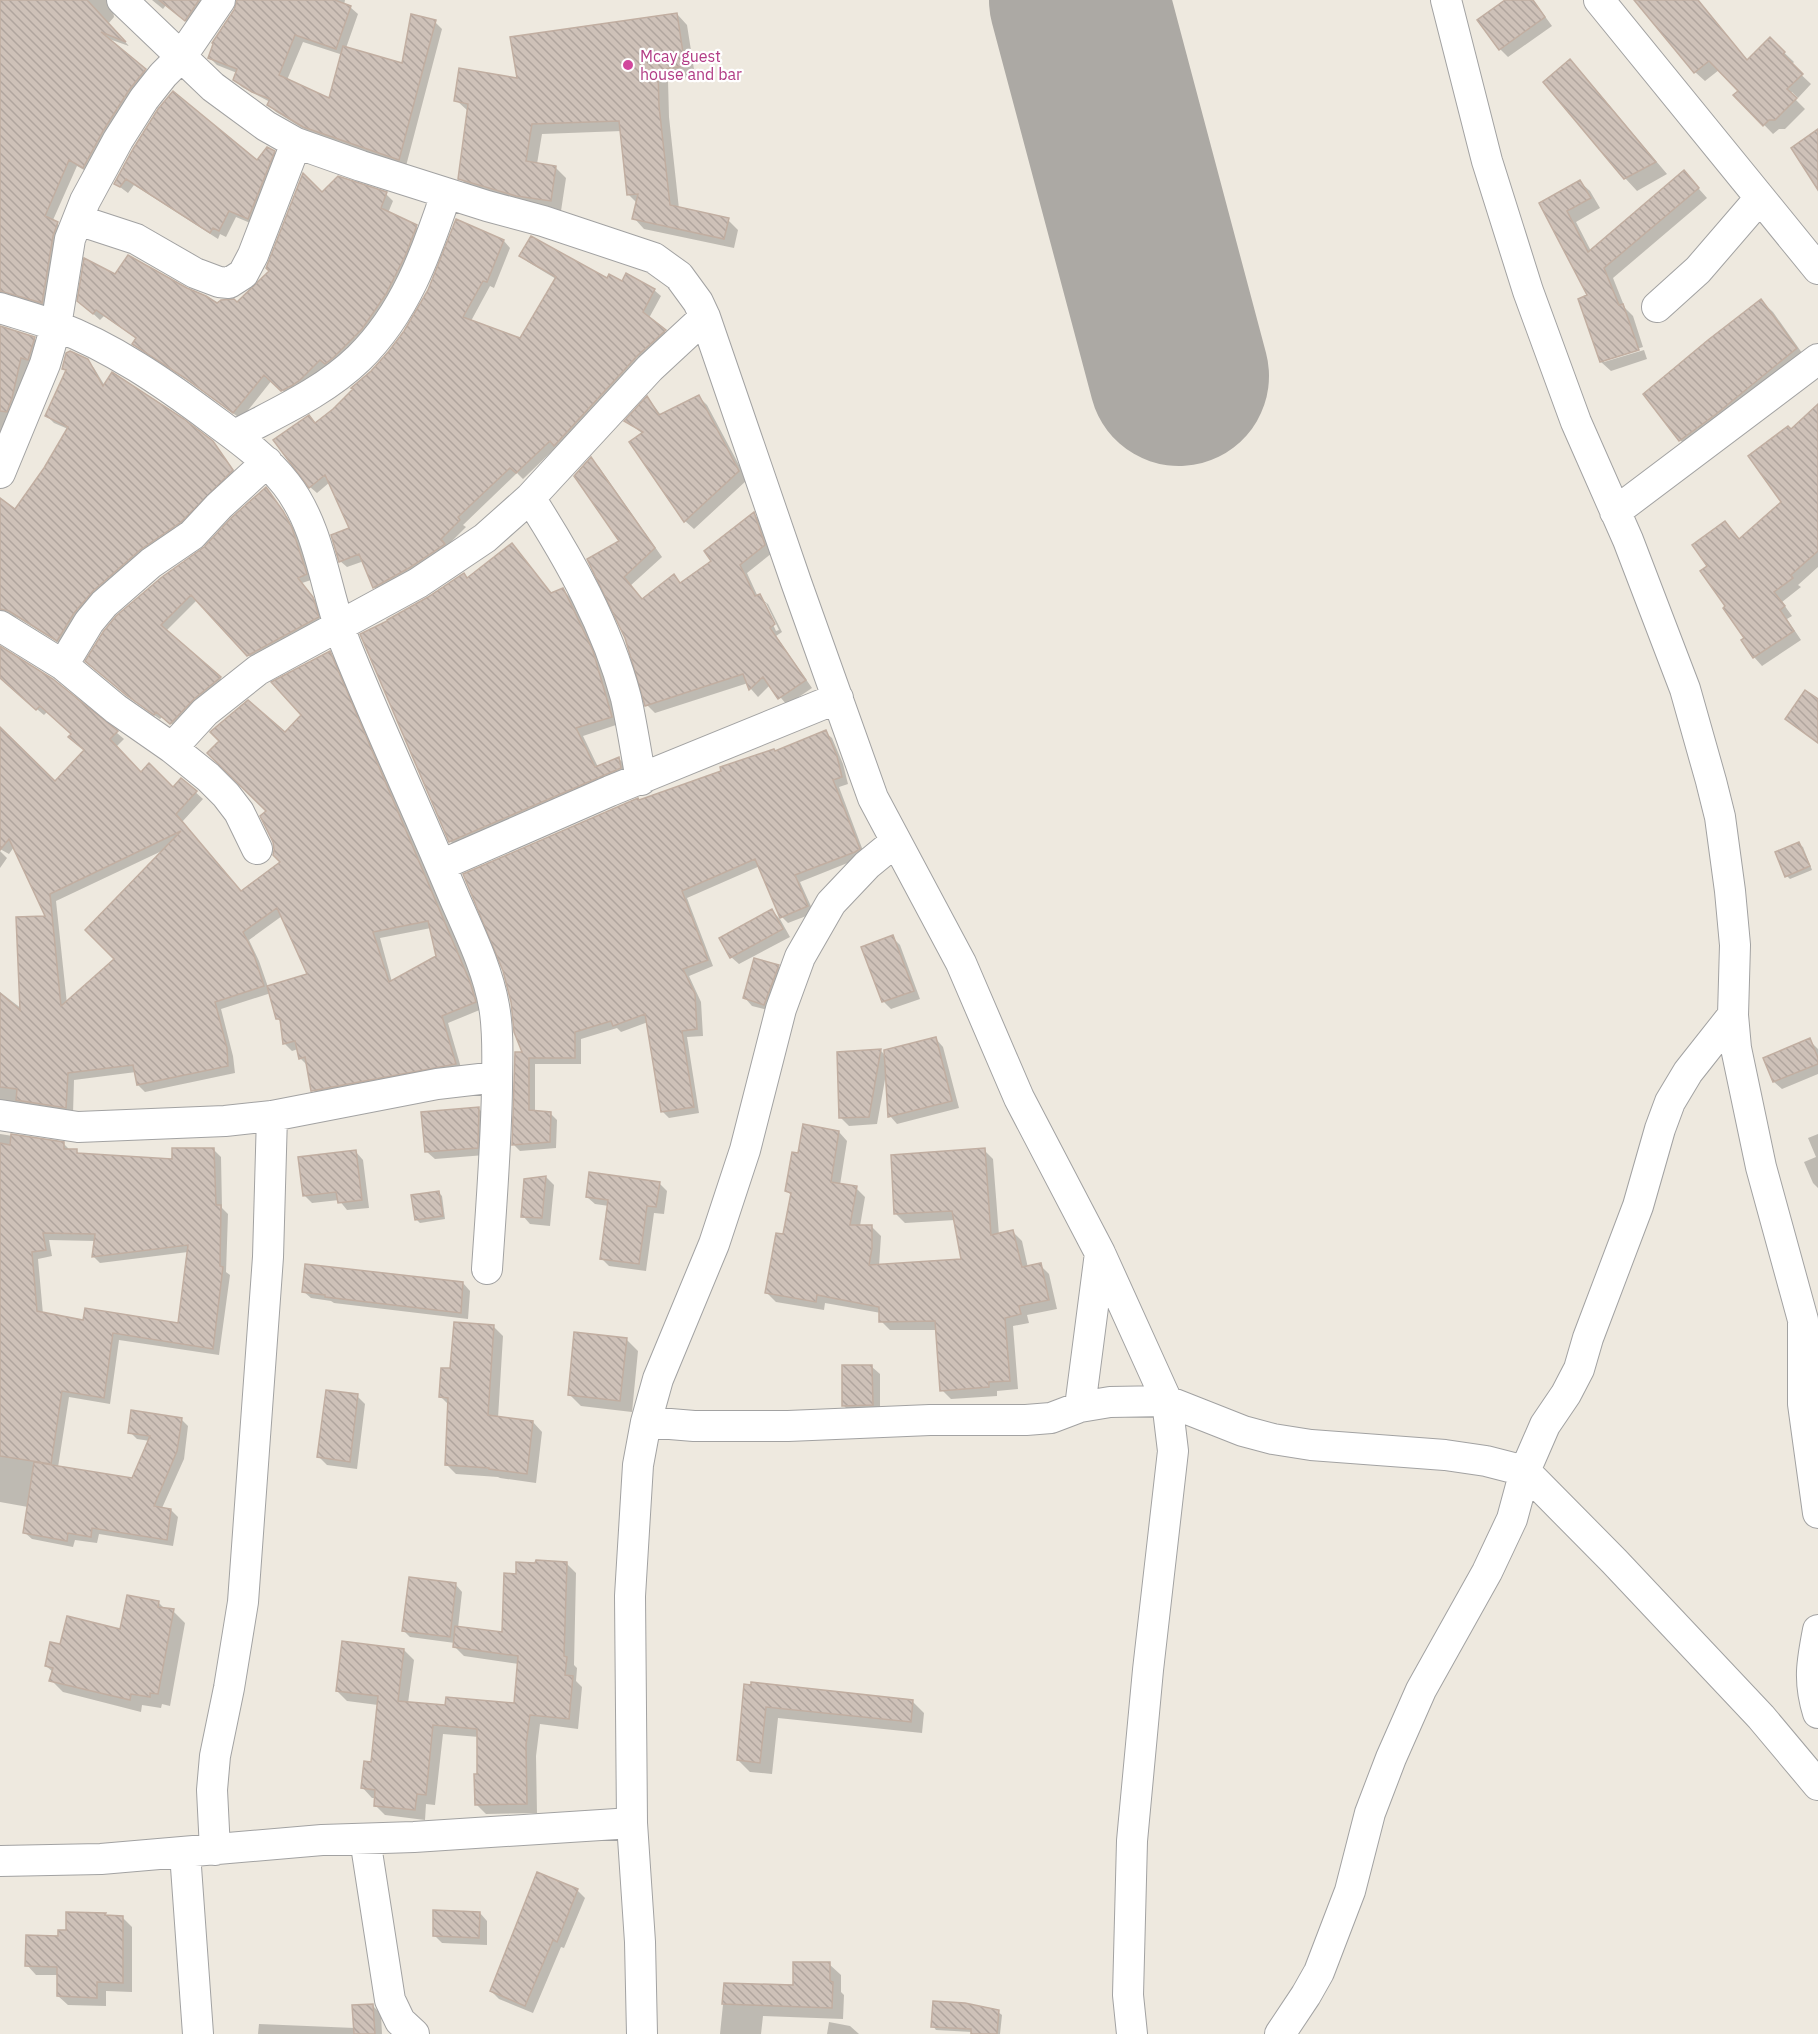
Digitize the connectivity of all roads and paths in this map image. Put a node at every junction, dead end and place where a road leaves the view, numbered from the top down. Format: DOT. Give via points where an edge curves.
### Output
graph roads {
  1 [pos="122,0"];
  2 [pos="220,0"];
  3 [pos="1446,0"];
  4 [pos="1599,0"];
  5 [pos="181,57"];
  6 [pos="296,142"];
  7 [pos="446,194"];
  8 [pos="1760,198"];
  9 [pos="78,220"];
  10 [pos="1818,269"];
  11 [pos="0,308"];
  12 [pos="1657,308"];
  13 [pos="705,317"];
  14 [pos="56,326"];
  15 [pos="1818,360"];
  16 [pos="235,435"];
  17 [pos="267,462"];
  18 [pos="0,473"];
  19 [pos="530,498"];
  20 [pos="1615,512"];
  21 [pos="0,626"];
  22 [pos="338,626"];
  23 [pos="63,665"];
  24 [pos="838,698"];
  25 [pos="172,748"];
  26 [pos="641,780"];
  27 [pos="895,842"];
  28 [pos="257,849"];
  29 [pos="441,865"];
  30 [pos="1733,1015"];
  31 [pos="497,1077"];
  32 [pos="0,1115"];
  33 [pos="272,1116"];
  34 [pos="1100,1253"];
  35 [pos="487,1269"];
  36 [pos="1810,1320"];
  37 [pos="1167,1401"];
  38 [pos="1080,1407"];
  39 [pos="646,1422"];
  40 [pos="1525,1471"];
  41 [pos="1818,1513"];
  42 [pos="1818,1629"];
  43 [pos="1818,1713"];
  44 [pos="1818,1785"];
  45 [pos="632,1823"];
  46 [pos="365,1839"];
  47 [pos="214,1850"];
  48 [pos="185,1853"];
  49 [pos="0,1861"];
  50 [pos="198,2034"];
  51 [pos="414,2034"];
  52 [pos="642,2034"];
  53 [pos="1132,2034"];
  54 [pos="1280,2034"];
  1 -- 5 [label="street"];
  2 -- 5 [label="street"];
  3 -- 20 [label="street" via="1487,161 1528,291 1576,422"];
  4 -- 8 [label="street"];
  5 -- 6 [label="street" via="237,107"];
  5 -- 9 [label="street" via="144,99 123,132"];
  6 -- 7 [label="street"];
  6 -- 9 [label="street" via="253,255 243,274 229,283 195,273 136,240"];
  7 -- 13 [label="street" via="654,258 679,276"];
  7 -- 16 [label="street" via="414,281 398,310 359,357 292,406"];
  8 -- 10 [label="street"];
  8 -- 12 [label="street" via="1698,270"];
  9 -- 14 [label="street" via="70,239"];
  11 -- 14 [label="street"];
  13 -- 19 [label="street" via="650,368"];
  13 -- 24 [label="street"];
  14 -- 16 [label="street" via="180,394"];
  14 -- 18 [label="street" via="41,374"];
  15 -- 20 [label="street"];
  16 -- 17 [label="street"];
  17 -- 22 [label="street" via="288,485 306,518"];
  17 -- 23 [label="street" via="192,535 151,563 104,604 82,631"];
  19 -- 22 [label="street" via="485,538 449,563"];
  19 -- 26 [label="street" via="554,534 597,616 625,696"];
  20 -- 30 [label="street" via="1685,689 1718,808 1735,945"];
  21 -- 23 [label="street"];
  22 -- 25 [label="street" via="258,670 206,712"];
  22 -- 29 [label="street"];
  23 -- 25 [label="street"];
  24 -- 26 [label="street"];
  24 -- 27 [label="street" via="873,798"];
  25 -- 28 [label="street" via="226,795"];
  26 -- 29 [label="street"];
  27 -- 34 [label="street" via="961,963 1020,1098"];
  27 -- 39 [label="street" via="831,903 800,957 781,1009 745,1150 714,1244 658,1379"];
  29 -- 31 [label="street" via="494,1004"];
  30 -- 36 [label="street" via="1743,1087 1761,1167"];
  30 -- 40 [label="street" via="1688,1072 1670,1102 1638,1206 1579,1369 1545,1425"];
  31 -- 33 [label="street" via="436,1084"];
  31 -- 35 [label="street"];
  32 -- 33 [label="street" via="78,1127"];
  33 -- 47 [label="street" via="268,1257 243,1602 215,1756"];
  34 -- 37 [label="street"];
  34 -- 38 [label="street"];
  36 -- 41 [label="street" via="1803,1404"];
  37 -- 38 [label="street"];
  37 -- 40 [label="street" via="1243,1431 1273,1438 1445,1455"];
  37 -- 53 [label="street" via="1173,1451 1132,1841 1128,1995"];
  38 -- 39 [label="street" via="1051,1418 1026,1420 788,1426"];
  39 -- 45 [label="street" via="638,1465 630,1596"];
  40 -- 44 [label="street" via="1761,1717"];
  40 -- 54 [label="street" via="1512,1519 1421,1690 1391,1758 1370,1813 1350,1891 1319,1972"];
  42 -- 43 [label="street" via="1810,1673"];
  45 -- 46 [label="street"];
  45 -- 52 [label="street"];
  46 -- 47 [label="street"];
  46 -- 51 [label="street" via="390,2000 400,2021"];
  47 -- 48 [label="street"];
  48 -- 49 [label="street"];
  48 -- 50 [label="street"];
}
